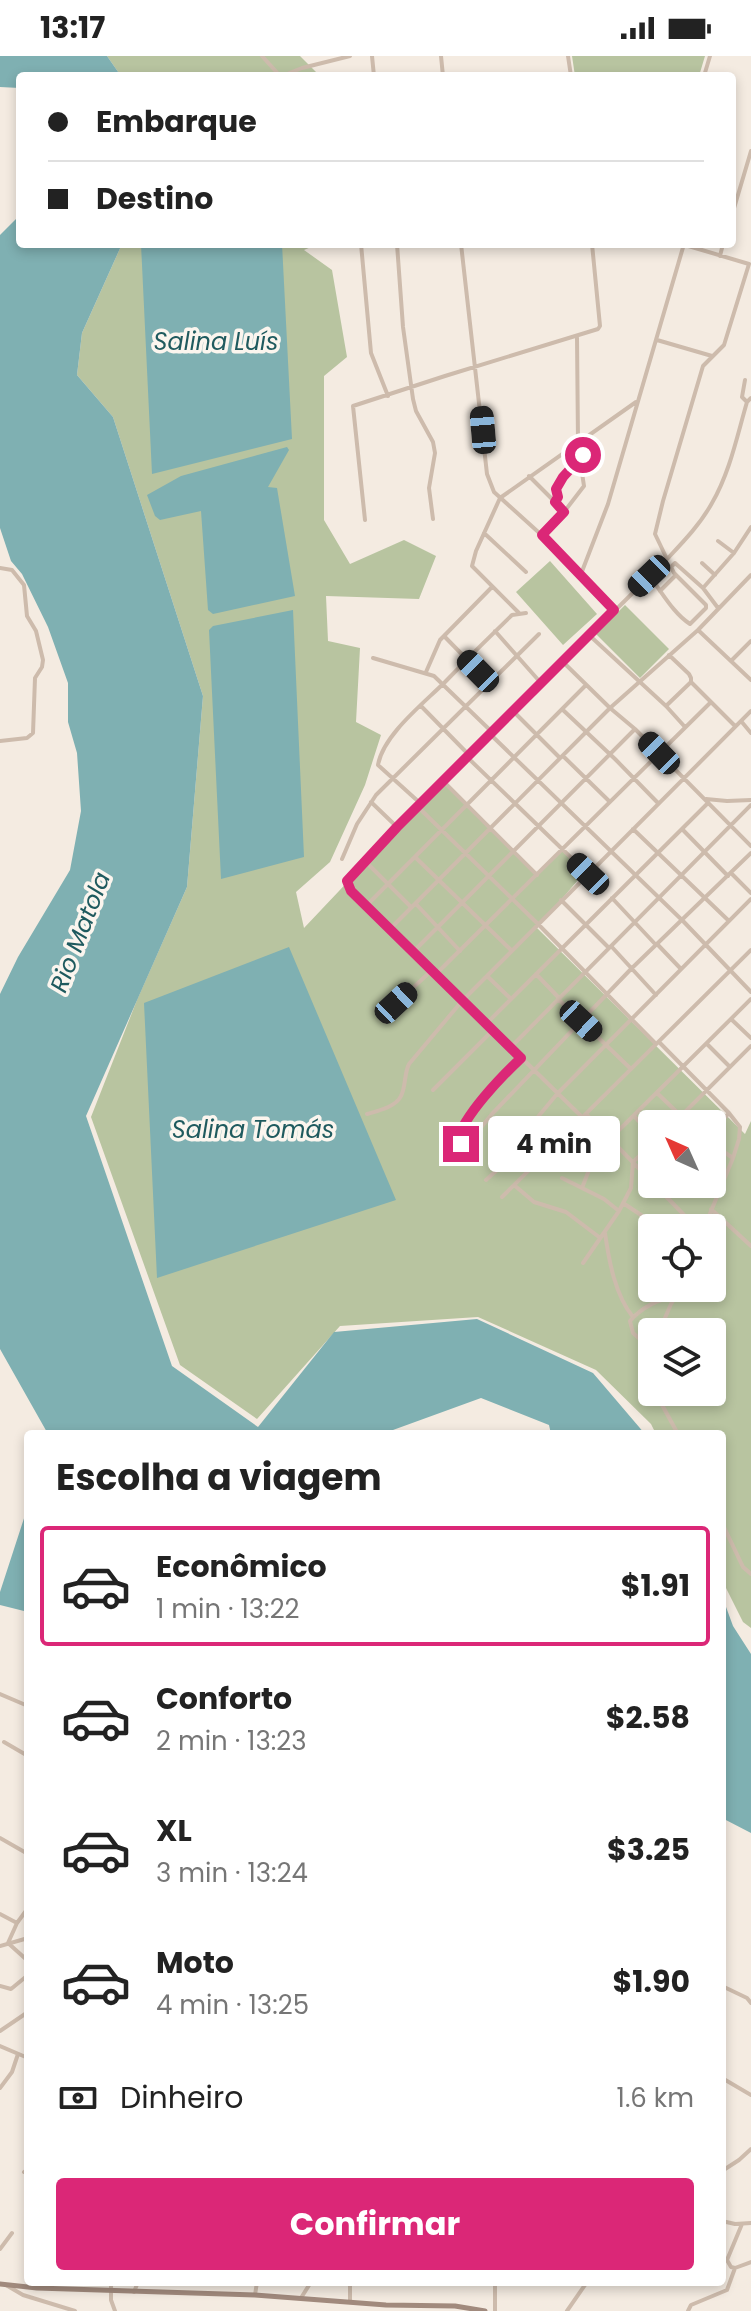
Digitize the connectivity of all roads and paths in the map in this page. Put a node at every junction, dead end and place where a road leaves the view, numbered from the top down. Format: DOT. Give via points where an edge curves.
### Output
graph roads {
  1 [pos="262,56"];
  2 [pos="350,56"];
  3 [pos="277,72"];
  4 [pos="292,72"];
  5 [pos="751,151"];
  6 [pos="736,202"];
  7 [pos="361,248"];
  8 [pos="397,248"];
  9 [pos="461,248"];
  10 [pos="592,248"];
  11 [pos="682,248"];
  12 [pos="695,248"];
  13 [pos="722,248"];
  14 [pos="720,256"];
  15 [pos="750,264"];
  16 [pos="577,336"];
  17 [pos="657,340"];
  18 [pos="713,356"];
  19 [pos="476,367"];
  20 [pos="745,380"];
  21 [pos="411,387"];
  22 [pos="388,396"];
  23 [pos="749,400"];
  24 [pos="638,401"];
  25 [pos="576,443"];
  26 [pos="574,466"];
  27 [pos="529,476"];
  28 [pos="500,498"];
  29 [pos="555,502"];
  30 [pos="564,512"];
  31 [pos="433,519"];
  32 [pos="365,520"];
  33 [pos="751,527"];
  34 [pos="484,533"];
  35 [pos="542,535"];
  36 [pos="718,541"];
  37 [pos="734,553"];
  38 [pos="668,558"];
  39 [pos="675,563"];
  40 [pos="702,563"];
  41 [pos="671,567"];
  42 [pos="0,568"];
  43 [pos="526,572"];
  44 [pos="581,575"];
  45 [pos="676,575"];
  46 [pos="715,575"];
  47 [pos="751,575"];
  48 [pos="492,587"];
  49 [pos="703,588"];
  50 [pos="660,591"];
  51 [pos="718,608"];
  52 [pos="614,610"];
  53 [pos="519,613"];
  54 [pos="526,613"];
  55 [pos="698,630"];
  56 [pos="495,631"];
  57 [pos="539,634"];
  58 [pos="589,635"];
  59 [pos="444,636"];
  60 [pos="751,641"];
  61 [pos="669,655"];
  62 [pos="516,657"];
  63 [pos="373,658"];
  64 [pos="466,659"];
  65 [pos="562,661"];
  66 [pos="731,661"];
  67 [pos="426,673"];
  68 [pos="751,680"];
  69 [pos="638,682"];
  70 [pos="691,682"];
  71 [pos="444,683"];
  72 [pos="490,683"];
  73 [pos="541,683"];
  74 [pos="586,685"];
  75 [pos="711,702"];
  76 [pos="467,705"];
  77 [pos="421,706"];
  78 [pos="666,706"];
  79 [pos="610,708"];
  80 [pos="563,710"];
  81 [pos="513,711"];
  82 [pos="751,711"];
  83 [pos="741,721"];
  84 [pos="735,726"];
  85 [pos="685,727"];
  86 [pos="443,728"];
  87 [pos="635,729"];
  88 [pos="491,733"];
  89 [pos="586,733"];
  90 [pos="751,733"];
  91 [pos="537,735"];
  92 [pos="0,741"];
  93 [pos="659,753"];
  94 [pos="610,755"];
  95 [pos="468,756"];
  96 [pos="562,757"];
  97 [pos="514,758"];
  98 [pos="394,777"];
  99 [pos="633,777"];
  100 [pos="683,778"];
  101 [pos="587,779"];
  102 [pos="443,781"];
  103 [pos="491,781"];
  104 [pos="538,782"];
  105 [pos="609,801"];
  106 [pos="706,801"];
  107 [pos="371,802"];
  108 [pos="751,802"];
  109 [pos="658,803"];
  110 [pos="515,804"];
  111 [pos="562,804"];
  112 [pos="419,805"];
  113 [pos="467,806"];
  114 [pos="538,826"];
  115 [pos="585,826"];
  116 [pos="731,826"];
  117 [pos="397,827"];
  118 [pos="491,829"];
  119 [pos="633,829"];
  120 [pos="682,829"];
  121 [pos="441,832"];
  122 [pos="751,846"];
  123 [pos="562,850"];
  124 [pos="514,851"];
  125 [pos="611,851"];
  126 [pos="658,852"];
  127 [pos="705,852"];
  128 [pos="751,853"];
  129 [pos="466,854"];
  130 [pos="415,857"];
  131 [pos="342,859"];
  132 [pos="365,861"];
  133 [pos="588,874"];
  134 [pos="537,875"];
  135 [pos="635,875"];
  136 [pos="683,875"];
  137 [pos="730,875"];
  138 [pos="488,876"];
  139 [pos="439,881"];
  140 [pos="388,884"];
  141 [pos="751,896"];
  142 [pos="612,898"];
  143 [pos="659,898"];
  144 [pos="706,898"];
  145 [pos="512,900"];
  146 [pos="561,900"];
  147 [pos="462,904"];
  148 [pos="366,906"];
  149 [pos="414,906"];
  150 [pos="683,921"];
  151 [pos="729,921"];
  152 [pos="634,923"];
  153 [pos="538,924"];
  154 [pos="585,925"];
  155 [pos="486,926"];
  156 [pos="438,928"];
  157 [pos="390,929"];
  158 [pos="706,944"];
  159 [pos="657,945"];
  160 [pos="610,947"];
  161 [pos="562,948"];
  162 [pos="512,950"];
  163 [pos="751,950"];
  164 [pos="460,951"];
  165 [pos="413,952"];
  166 [pos="631,969"];
  167 [pos="681,969"];
  168 [pos="731,971"];
  169 [pos="433,973"];
  170 [pos="585,973"];
  171 [pos="536,974"];
  172 [pos="487,976"];
  173 [pos="751,992"];
  174 [pos="607,995"];
  175 [pos="656,995"];
  176 [pos="511,999"];
  177 [pos="559,999"];
  178 [pos="751,999"];
  179 [pos="462,1001"];
  180 [pos="388,1011"];
  181 [pos="631,1019"];
  182 [pos="731,1019"];
  183 [pos="581,1021"];
  184 [pos="486,1024"];
  185 [pos="492,1031"];
  186 [pos="751,1038"];
  187 [pos="657,1043"];
  188 [pos="606,1044"];
  189 [pos="707,1044"];
  190 [pos="751,1046"];
  191 [pos="510,1048"];
  192 [pos="521,1058"];
  193 [pos="683,1067"];
  194 [pos="730,1067"];
  195 [pos="631,1069"];
  196 [pos="533,1071"];
  197 [pos="433,1090"];
  198 [pos="706,1091"];
  199 [pos="657,1093"];
  200 [pos="557,1094"];
  201 [pos="675,1110"];
  202 [pos="687,1110"];
  203 [pos="729,1113"];
  204 [pos="367,1114"];
  205 [pos="584,1116"];
  206 [pos="633,1116"];
  207 [pos="726,1116"];
  208 [pos="638,1121"];
  209 [pos="610,1137"];
  210 [pos="726,1153"];
  211 [pos="638,1157"];
  212 [pos="733,1158"];
  213 [pos="633,1162"];
  214 [pos="638,1167"];
  215 [pos="726,1173"];
  216 [pos="562,1178"];
  217 [pos="486,1180"];
  218 [pos="514,1185"];
  219 [pos="582,1188"];
  220 [pos="502,1197"];
  221 [pos="668,1198"];
  222 [pos="715,1198"];
  223 [pos="623,1203"];
  224 [pos="711,1209"];
  225 [pos="619,1211"];
  226 [pos="640,1214"];
  227 [pos="683,1214"];
  228 [pos="709,1214"];
  229 [pos="605,1232"];
  230 [pos="600,1237"];
  231 [pos="751,1246"];
  232 [pos="583,1263"];
  233 [pos="655,1302"];
  234 [pos="633,1317"];
  235 [pos="638,1335"];
  236 [pos="663,1406"];
  237 [pos="676,1430"];
  238 [pos="726,1531"];
  239 [pos="751,1573"];
  240 [pos="0,1694"];
  241 [pos="24,1704"];
  242 [pos="4,1742"];
  243 [pos="24,1754"];
  244 [pos="0,1838"];
  245 [pos="24,1852"];
  246 [pos="24,1913"];
  247 [pos="0,1914"];
  248 [pos="17,1923"];
  249 [pos="24,1939"];
  250 [pos="8,1943"];
  251 [pos="0,1946"];
  252 [pos="24,1957"];
  253 [pos="24,1978"];
  254 [pos="0,1986"];
  255 [pos="726,1988"];
  256 [pos="751,1993"];
  257 [pos="749,2001"];
  258 [pos="24,2015"];
  259 [pos="0,2031"];
  260 [pos="0,2046"];
  261 [pos="18,2054"];
  262 [pos="24,2056"];
  263 [pos="728,2082"];
  264 [pos="0,2088"];
  265 [pos="751,2095"];
  266 [pos="751,2149"];
  267 [pos="726,2168"];
  268 [pos="726,2222"];
  269 [pos="751,2223"];
  270 [pos="742,2224"];
  271 [pos="12,2233"];
  272 [pos="0,2249"];
  273 [pos="751,2262"];
  274 [pos="735,2268"];
  275 [pos="3,2284"];
  276 [pos="24,2285"];
  277 [pos="51,2286"];
  278 [pos="111,2286"];
  279 [pos="136,2286"];
  280 [pos="256,2286"];
  281 [pos="308,2286"];
  282 [pos="350,2286"];
  283 [pos="495,2286"];
  284 [pos="584,2286"];
  285 [pos="110,2291"];
  286 [pos="134,2292"];
  287 [pos="255,2295"];
  288 [pos="301,2298"];
  289 [pos="350,2301"];
  290 [pos="46,2303"];
  291 [pos="424,2308"];
  292 [pos="42,2311"];
  293 [pos="75,2311"];
  294 [pos="115,2311"];
  295 [pos="485,2311"];
  296 [pos="495,2311"];
  297 [pos="567,2311"];
  298 [pos="688,2311"];
  1 -- 3 [label="street"];
  2 -- 4 [label="street"];
  5 -- 6 [label="street"];
  7 -- 22 [label="street" via="371,353"];
  8 -- 21 [label="street"];
  9 -- 19 [label="street"];
  10 -- 16 [label="street" via="600,326"];
  11 -- 17 [label="street"];
  12 -- 14 [label="street"];
  13 -- 14 [label="street"];
  14 -- 15 [label="street"];
  15 -- 18 [label="street" via="724,345"];
  16 -- 19 [label="street"];
  16 -- 25 [label="street"];
  17 -- 18 [label="street"];
  17 -- 24 [label="street"];
  18 -- 38 [label="street" via="703,366 655,529"];
  19 -- 21 [label="street"];
  19 -- 28 [label="street" via="487,474"];
  20 -- 23 [label="street" via="742,397"];
  21 -- 22 [label="street"];
  21 -- 31 [label="street" via="435,453 429,488"];
  22 -- 32 [label="street" via="353,406"];
  23 -- 38 [label="street" via="713,502"];
  24 -- 25 [label="street"];
  24 -- 44 [label="street"];
  25 -- 26 [label="street" via="583,455"];
  25 -- 27 [label="street"];
  26 -- 29 [label="street" via="556,489"];
  26 -- 30 [label="street" via="582,473 584,486"];
  27 -- 28 [label="street"];
  27 -- 29 [label="street"];
  28 -- 34 [label="street"];
  28 -- 35 [label="street"];
  29 -- 30 [label="street"];
  30 -- 35 [label="street"];
  33 -- 37 [label="street"];
  34 -- 43 [label="street"];
  34 -- 48 [label="street" via="472,566"];
  35 -- 44 [label="street"];
  36 -- 37 [label="street"];
  37 -- 46 [label="street"];
  38 -- 39 [label="street"];
  38 -- 52 [label="street"];
  39 -- 41 [label="street"];
  39 -- 49 [label="street"];
  40 -- 46 [label="street"];
  41 -- 45 [label="street"];
  41 -- 50 [label="street" via="657,582"];
  42 -- 92 [label="street" via="12,570 24,585 27,616 43,660 35,682 33,733"];
  44 -- 52 [label="street"];
  45 -- 50 [label="street"];
  45 -- 50 [label="street" via="706,605 691,623"];
  46 -- 49 [label="street"];
  47 -- 51 [label="street"];
  48 -- 53 [label="street"];
  48 -- 59 [label="street"];
  49 -- 51 [label="street"];
  51 -- 55 [label="street"];
  52 -- 58 [label="street"];
  53 -- 54 [label="street"];
  53 -- 56 [label="street"];
  55 -- 61 [label="street"];
  55 -- 66 [label="street"];
  56 -- 62 [label="street"];
  56 -- 64 [label="street"];
  57 -- 62 [label="street"];
  58 -- 65 [label="street"];
  58 -- 69 [label="street"];
  59 -- 64 [label="street"];
  59 -- 67 [label="street"];
  60 -- 66 [label="street"];
  61 -- 69 [label="street"];
  61 -- 70 [label="street"];
  62 -- 72 [label="street"];
  62 -- 73 [label="street"];
  63 -- 67 [label="street"];
  64 -- 71 [label="street"];
  64 -- 72 [label="street"];
  65 -- 73 [label="street"];
  65 -- 74 [label="street"];
  66 -- 68 [label="street"];
  67 -- 71 [label="street"];
  69 -- 78 [label="street"];
  69 -- 79 [label="street"];
  70 -- 75 [label="street"];
  70 -- 78 [label="street"];
  71 -- 76 [label="street"];
  71 -- 77 [label="street"];
  72 -- 76 [label="street"];
  73 -- 81 [label="street"];
  74 -- 79 [label="street"];
  74 -- 80 [label="street"];
  75 -- 84 [label="street"];
  75 -- 85 [label="street"];
  76 -- 86 [label="street"];
  76 -- 88 [label="street"];
  77 -- 86 [label="street"];
  77 -- 98 [label="street" via="379,759 378,765"];
  78 -- 85 [label="street"];
  79 -- 87 [label="street"];
  79 -- 89 [label="street"];
  80 -- 89 [label="street"];
  80 -- 91 [label="street"];
  81 -- 88 [label="street"];
  81 -- 91 [label="street"];
  82 -- 83 [label="street"];
  83 -- 84 [label="street"];
  83 -- 90 [label="street"];
  84 -- 100 [label="street"];
  85 -- 93 [label="street"];
  86 -- 95 [label="street"];
  86 -- 98 [label="street"];
  87 -- 93 [label="street"];
  87 -- 94 [label="street"];
  88 -- 95 [label="street"];
  88 -- 97 [label="street"];
  89 -- 94 [label="street"];
  89 -- 96 [label="street"];
  91 -- 96 [label="street"];
  91 -- 97 [label="street"];
  93 -- 99 [label="street"];
  93 -- 100 [label="street"];
  94 -- 99 [label="street"];
  94 -- 101 [label="street"];
  95 -- 102 [label="street"];
  95 -- 103 [label="street"];
  96 -- 101 [label="street"];
  96 -- 104 [label="street"];
  97 -- 103 [label="street"];
  97 -- 104 [label="street"];
  98 -- 107 [label="street"];
  98 -- 112 [label="street"];
  99 -- 105 [label="street"];
  99 -- 109 [label="street"];
  100 -- 106 [label="street"];
  100 -- 109 [label="street"];
  101 -- 105 [label="street"];
  101 -- 111 [label="street"];
  102 -- 112 [label="street"];
  102 -- 113 [label="street"];
  103 -- 110 [label="street"];
  103 -- 113 [label="street"];
  104 -- 110 [label="street"];
  104 -- 111 [label="street"];
  105 -- 115 [label="street"];
  106 -- 108 [label="street"];
  106 -- 116 [label="street"];
  106 -- 120 [label="street"];
  107 -- 117 [label="street"];
  107 -- 131 [label="street"];
  108 -- 116 [label="street"];
  109 -- 119 [label="street"];
  110 -- 114 [label="street"];
  110 -- 118 [label="street"];
  111 -- 114 [label="street"];
  111 -- 115 [label="street"];
  112 -- 117 [label="street"];
  112 -- 121 [label="street"];
  113 -- 118 [label="street"];
  113 -- 121 [label="street"];
  114 -- 123 [label="street"];
  114 -- 124 [label="street"];
  115 -- 123 [label="street"];
  115 -- 125 [label="street"];
  116 -- 122 [label="street"];
  116 -- 127 [label="street"];
  117 -- 132 [label="street"];
  118 -- 124 [label="street"];
  118 -- 129 [label="street"];
  119 -- 125 [label="street"];
  119 -- 126 [label="street"];
  120 -- 126 [label="street"];
  120 -- 127 [label="street"];
  121 -- 129 [label="street"];
  121 -- 130 [label="street"];
  123 -- 133 [label="street"];
  123 -- 134 [label="street"];
  124 -- 134 [label="street"];
  124 -- 138 [label="street"];
  125 -- 133 [label="street"];
  125 -- 135 [label="street"];
  126 -- 135 [label="street"];
  126 -- 136 [label="street"];
  127 -- 136 [label="street"];
  127 -- 137 [label="street"];
  128 -- 137 [label="street"];
  129 -- 138 [label="street"];
  129 -- 139 [label="street"];
  130 -- 139 [label="street"];
  130 -- 140 [label="street"];
  132 -- 140 [label="street"];
  132 -- 148 [label="street" via="347,881"];
  133 -- 146 [label="street"];
  134 -- 145 [label="street"];
  135 -- 142 [label="street"];
  135 -- 143 [label="street"];
  136 -- 143 [label="street"];
  136 -- 144 [label="street"];
  137 -- 141 [label="street"];
  137 -- 144 [label="street"];
  138 -- 145 [label="street"];
  138 -- 147 [label="street"];
  139 -- 147 [label="street"];
  139 -- 149 [label="street"];
  140 -- 148 [label="street"];
  140 -- 149 [label="street"];
  141 -- 151 [label="street"];
  142 -- 152 [label="street"];
  142 -- 154 [label="street"];
  143 -- 150 [label="street"];
  143 -- 152 [label="street"];
  144 -- 150 [label="street"];
  144 -- 151 [label="street"];
  145 -- 153 [label="street"];
  145 -- 155 [label="street"];
  146 -- 153 [label="street"];
  146 -- 154 [label="street"];
  147 -- 155 [label="street"];
  147 -- 156 [label="street"];
  148 -- 157 [label="street"];
  149 -- 156 [label="street"];
  149 -- 157 [label="street"];
  150 -- 158 [label="street"];
  150 -- 159 [label="street"];
  151 -- 158 [label="street"];
  152 -- 159 [label="street"];
  152 -- 160 [label="street"];
  153 -- 161 [label="street"];
  153 -- 162 [label="street"];
  154 -- 160 [label="street"];
  154 -- 161 [label="street"];
  155 -- 162 [label="street"];
  155 -- 164 [label="street"];
  156 -- 164 [label="street"];
  156 -- 165 [label="street"];
  157 -- 165 [label="street"];
  158 -- 167 [label="street"];
  158 -- 168 [label="street"];
  159 -- 166 [label="street"];
  159 -- 167 [label="street"];
  160 -- 166 [label="street"];
  160 -- 170 [label="street"];
  161 -- 170 [label="street"];
  161 -- 171 [label="street"];
  162 -- 172 [label="street"];
  163 -- 168 [label="street"];
  164 -- 169 [label="street"];
  165 -- 169 [label="street"];
  166 -- 174 [label="street"];
  166 -- 175 [label="street"];
  167 -- 175 [label="street"];
  168 -- 173 [label="street"];
  168 -- 187 [label="street"];
  169 -- 179 [label="street"];
  169 -- 180 [label="street"];
  170 -- 174 [label="street"];
  170 -- 177 [label="street"];
  171 -- 176 [label="street"];
  171 -- 177 [label="street"];
  172 -- 176 [label="street"];
  172 -- 179 [label="street"];
  174 -- 181 [label="street"];
  174 -- 183 [label="street"];
  175 -- 181 [label="street"];
  176 -- 184 [label="street"];
  177 -- 183 [label="street"];
  177 -- 191 [label="street"];
  178 -- 182 [label="street"];
  179 -- 184 [label="street"];
  179 -- 204 [label="street" via="409,1064 401,1096"];
  181 -- 187 [label="street"];
  181 -- 188 [label="street"];
  182 -- 186 [label="street"];
  182 -- 189 [label="street"];
  183 -- 188 [label="street"];
  183 -- 196 [label="street"];
  184 -- 185 [label="street"];
  185 -- 191 [label="street"];
  185 -- 197 [label="street"];
  187 -- 193 [label="street"];
  187 -- 195 [label="street"];
  188 -- 195 [label="street"];
  188 -- 200 [label="street"];
  189 -- 193 [label="street"];
  189 -- 194 [label="street"];
  190 -- 194 [label="street"];
  191 -- 192 [label="street"];
  192 -- 196 [label="street"];
  192 -- 196 [label="street" via="484,1096 458,1143 470,1141"];
  193 -- 198 [label="street"];
  193 -- 199 [label="street"];
  194 -- 198 [label="street"];
  195 -- 205 [label="street"];
  196 -- 200 [label="street"];
  198 -- 202 [label="street"];
  198 -- 203 [label="street"];
  199 -- 201 [label="street"];
  199 -- 206 [label="street"];
  200 -- 205 [label="street"];
  200 -- 217 [label="street"];
  203 -- 207 [label="street"];
  203 -- 212 [label="street" via="740,1131"];
  205 -- 209 [label="street"];
  205 -- 218 [label="street"];
  206 -- 208 [label="street"];
  206 -- 209 [label="street"];
  209 -- 213 [label="street"];
  209 -- 219 [label="street" via="596,1152"];
  210 -- 212 [label="street"];
  211 -- 213 [label="street"];
  212 -- 215 [label="street"];
  213 -- 214 [label="street"];
  213 -- 223 [label="street" via="632,1184"];
  216 -- 219 [label="street"];
  218 -- 220 [label="street"];
  218 -- 230 [label="street" via="534,1202 566,1212"];
  219 -- 225 [label="street"];
  221 -- 227 [label="street"];
  222 -- 224 [label="street"];
  223 -- 225 [label="street"];
  223 -- 226 [label="street"];
  224 -- 228 [label="street"];
  224 -- 231 [label="street"];
  225 -- 229 [label="street"];
  229 -- 230 [label="street"];
  229 -- 234 [label="street" via="624,1304"];
  230 -- 232 [label="street"];
  233 -- 234 [label="street"];
  234 -- 235 [label="street" via="629,1322"];
  236 -- 237 [label="street"];
  238 -- 239 [label="street"];
  240 -- 241 [label="street"];
  242 -- 243 [label="street"];
  244 -- 245 [label="street"];
  246 -- 248 [label="street"];
  247 -- 248 [label="street"];
  248 -- 250 [label="street"];
  249 -- 250 [label="street"];
  250 -- 251 [label="street"];
  250 -- 252 [label="street"];
  253 -- 254 [label="street" via="11,1989"];
  255 -- 257 [label="street"];
  256 -- 257 [label="street"];
  258 -- 259 [label="street"];
  260 -- 261 [label="street"];
  261 -- 262 [label="street"];
  261 -- 264 [label="street"];
  263 -- 265 [label="street"];
  266 -- 267 [label="street"];
  268 -- 270 [label="street"];
  269 -- 270 [label="street"];
  270 -- 274 [label="street" via="727,2260"];
  271 -- 272 [label="street"];
  273 -- 274 [label="street"];
  274 -- 298 [label="street" via="727,2290"];
  275 -- 276 [label="main road"];
  275 -- 290 [label="street"];
  277 -- 285 [label="main road"];
  278 -- 285 [label="street"];
  279 -- 286 [label="street"];
  280 -- 287 [label="street"];
  281 -- 288 [label="street"];
  282 -- 289 [label="street"];
  283 -- 296 [label="street"];
  284 -- 297 [label="street"];
  285 -- 286 [label="main road"];
  285 -- 294 [label="street"];
  286 -- 287 [label="main road"];
  287 -- 288 [label="main road"];
  288 -- 289 [label="main road"];
  289 -- 291 [label="main road"];
  290 -- 292 [label="street"];
  290 -- 293 [label="street"];
  291 -- 295 [label="main road" via="465,2306"];
}
